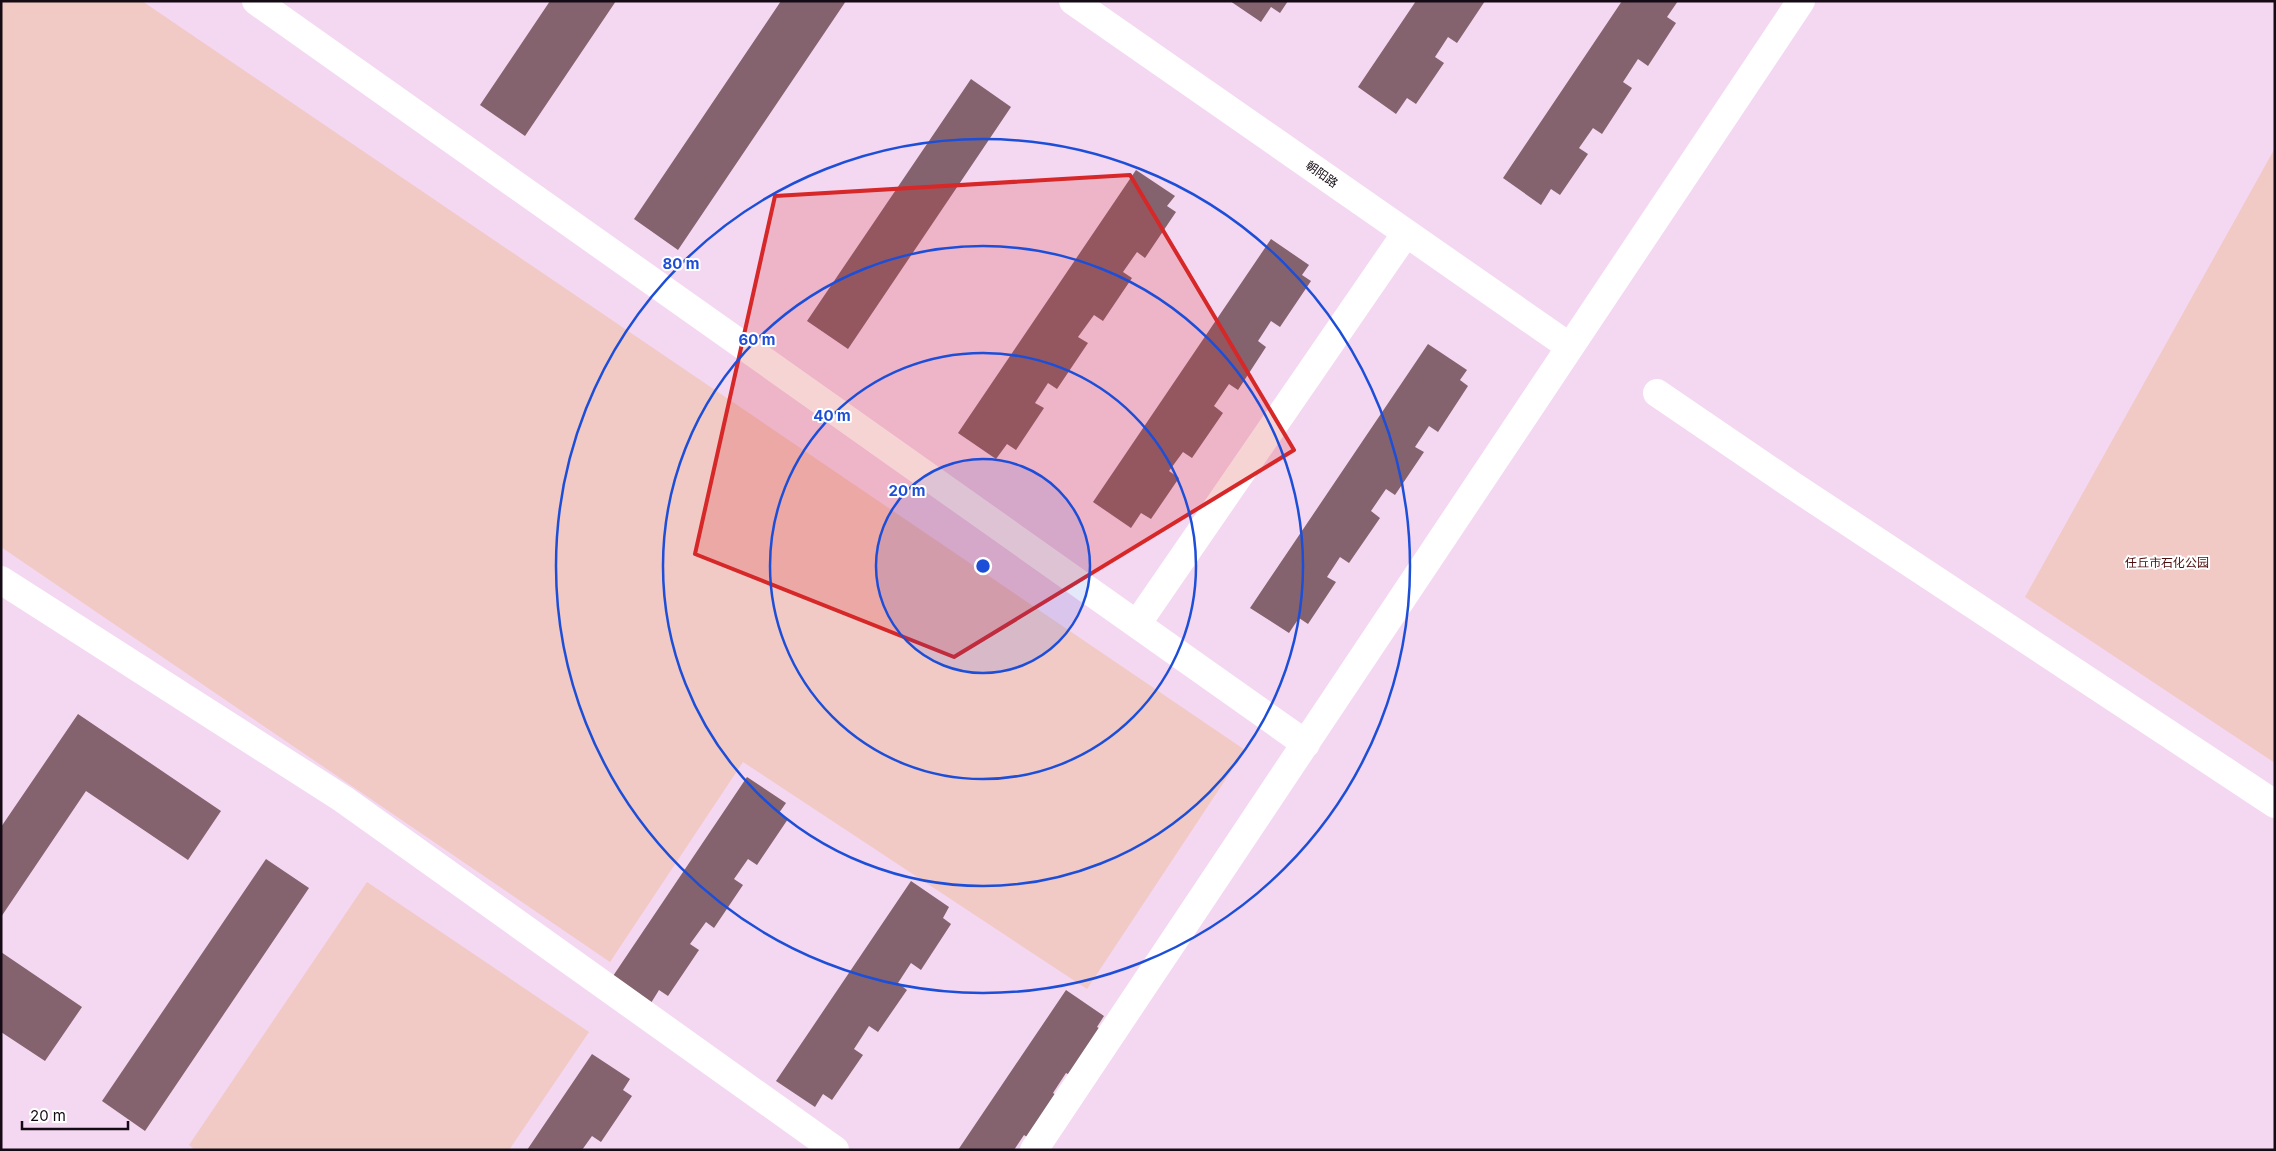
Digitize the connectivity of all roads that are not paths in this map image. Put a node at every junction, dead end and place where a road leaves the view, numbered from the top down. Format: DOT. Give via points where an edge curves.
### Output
graph roads {
  1 [pos="256,1"];
  2 [pos="1073,1"];
  3 [pos="1801,1"];
  4 [pos="1406,233"];
  5 [pos="1570,347"];
  6 [pos="1657,393"];
  7 [pos="1,580"];
  8 [pos="1136,624"];
  9 [pos="1306,744"];
  10 [pos="2275,804"];
  11 [pos="835,1150"];
  12 [pos="1034,1150"];
  1 -- 8 [label="street"];
  2 -- 4 [label="street, 朝阳路"];
  3 -- 5 [label="street"];
  4 -- 5 [label="street, 朝阳路"];
  4 -- 8 [label="street"];
  5 -- 9 [label="street"];
  6 -- 10 [label="street"];
  7 -- 11 [label="street" via="343,799"];
  8 -- 9 [label="street"];
  9 -- 12 [label="street"];
}
